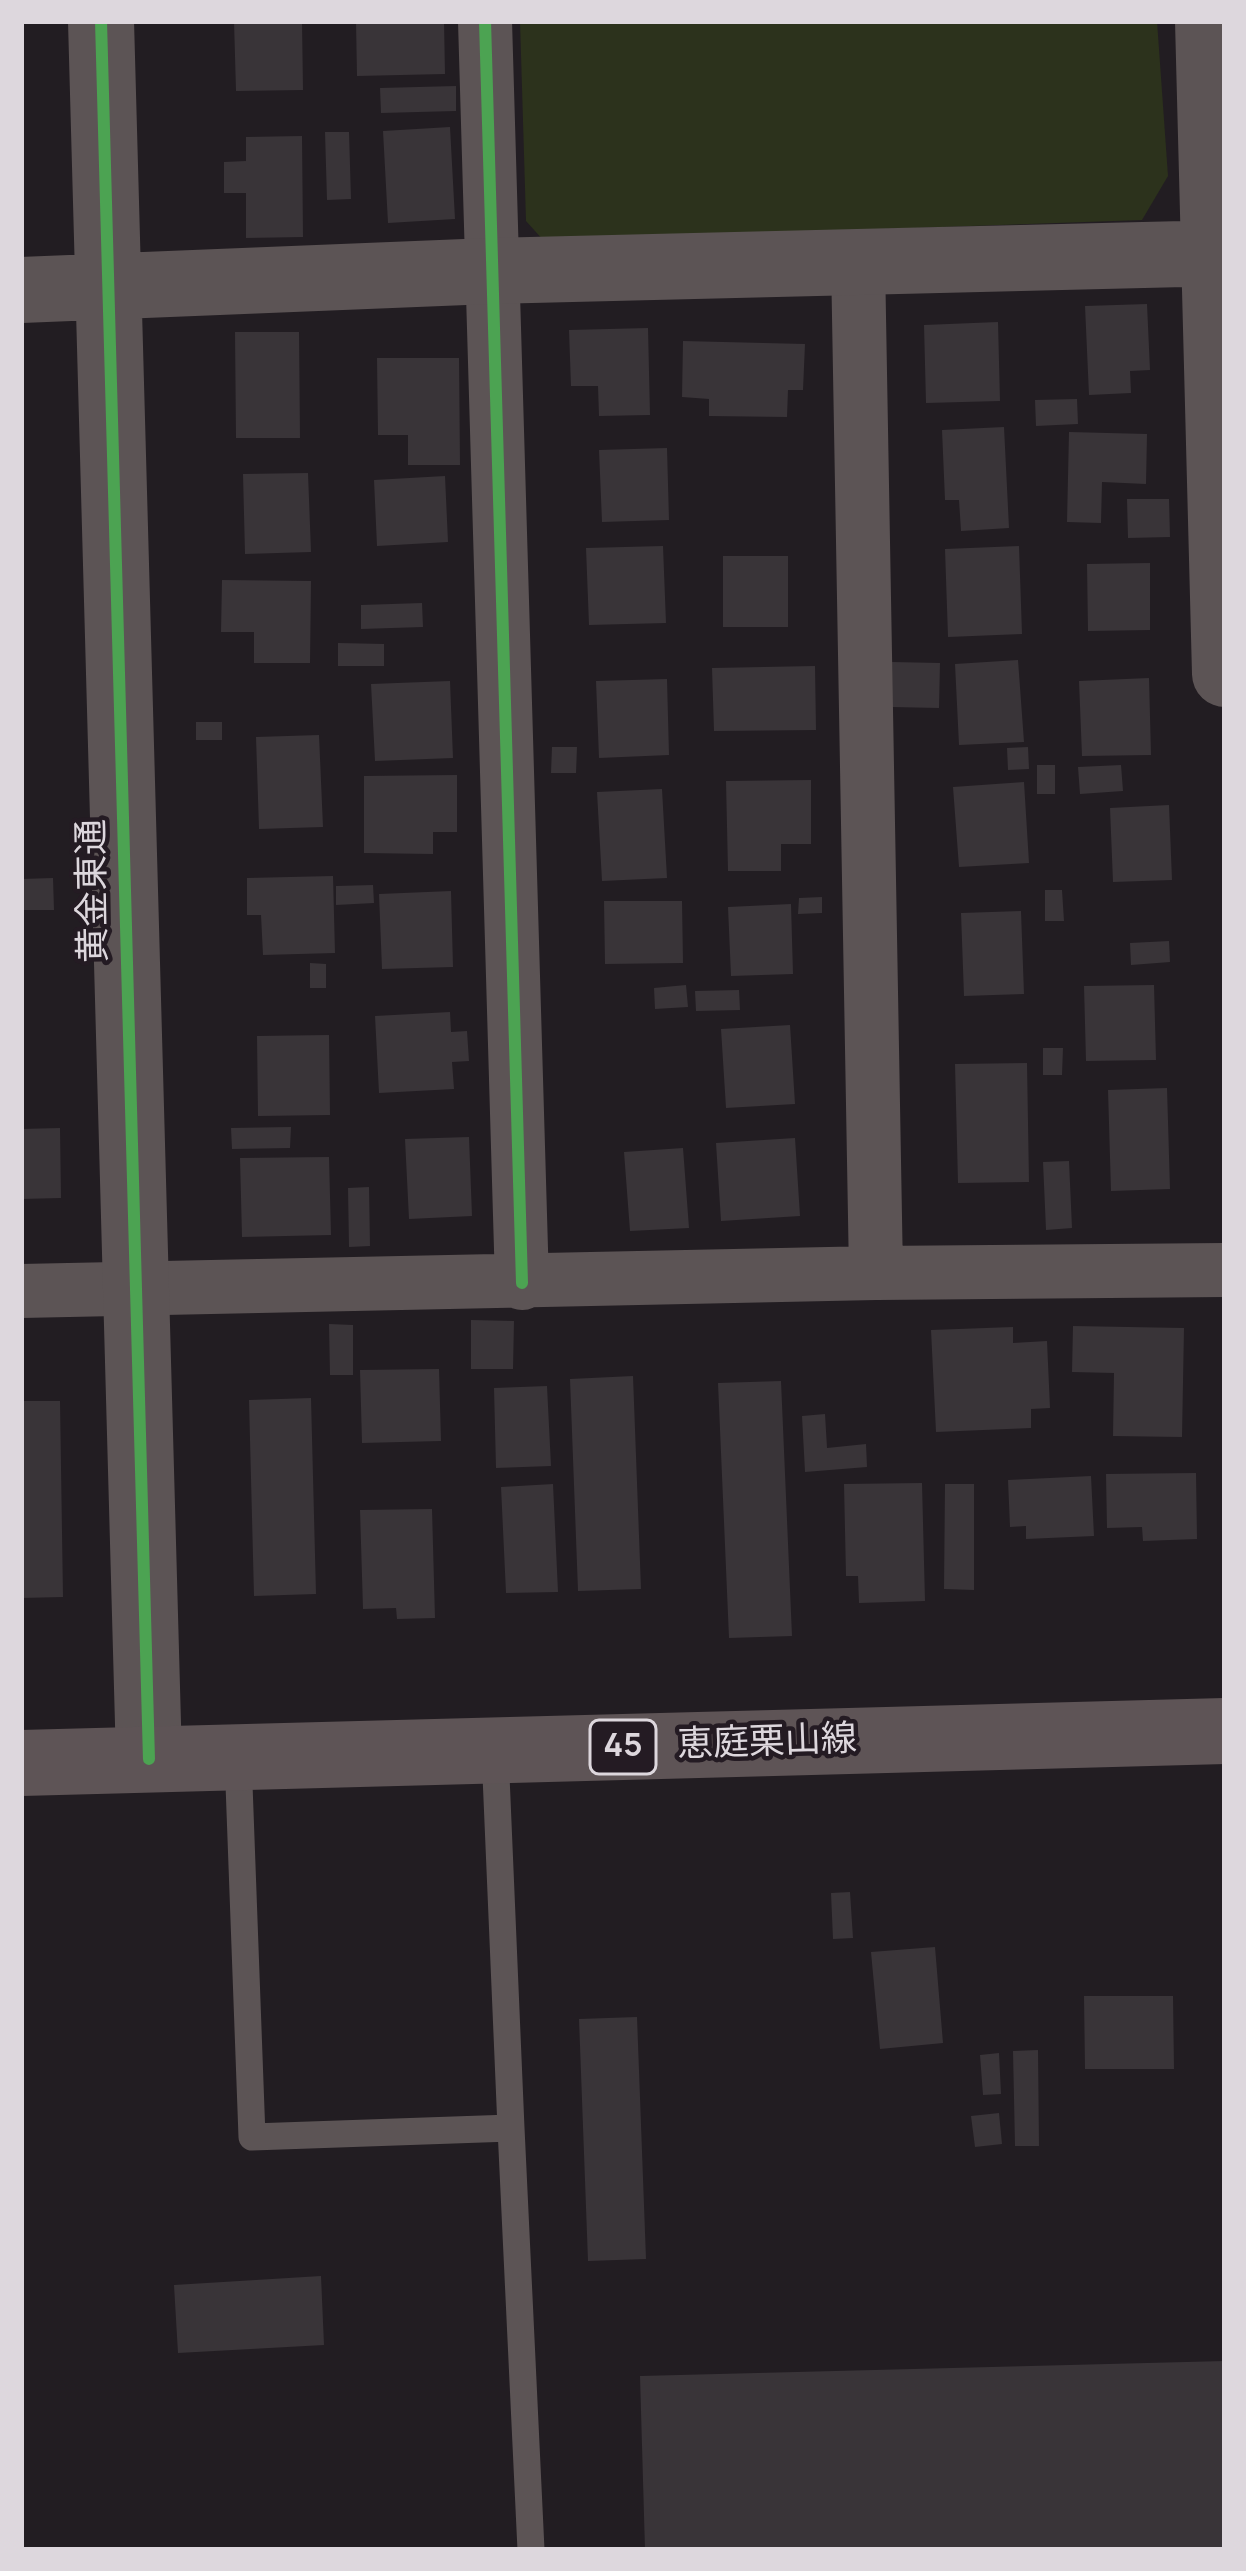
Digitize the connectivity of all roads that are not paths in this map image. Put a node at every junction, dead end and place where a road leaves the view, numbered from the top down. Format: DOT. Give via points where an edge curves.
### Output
graph roads {
  1 [pos="101,21"];
  2 [pos="485,21"];
  3 [pos="1208,21"];
  4 [pos="1219,253"];
  5 [pos="858,260"];
  6 [pos="490,271"];
  7 [pos="108,288"];
  8 [pos="21,290"];
  9 [pos="1225,674"];
  10 [pos="1225,1270"];
  11 [pos="876,1273"];
  12 [pos="522,1283"];
  13 [pos="134,1288"];
  14 [pos="21,1291"];
  15 [pos="1225,1731"];
  16 [pos="495,1750"];
  17 [pos="238,1757"];
  18 [pos="149,1759"];
  19 [pos="21,1763"];
  20 [pos="511,2128"];
  21 [pos="531,2550"];
  1 -- 7 [label="street, 黄金東通"];
  2 -- 6 [label="street"];
  3 -- 4 [label="street"];
  4 -- 5 [label="street"];
  4 -- 9 [label="street"];
  5 -- 6 [label="street"];
  5 -- 11 [label="street"];
  6 -- 7 [label="street"];
  6 -- 12 [label="street"];
  7 -- 8 [label="street"];
  7 -- 13 [label="street, 黄金東通"];
  10 -- 11 [label="street"];
  11 -- 12 [label="street"];
  12 -- 13 [label="street"];
  13 -- 14 [label="street"];
  13 -- 18 [label="street, 黄金東通"];
  15 -- 16 [label="main road, 恵庭栗山線 / 45"];
  16 -- 17 [label="main road, 恵庭栗山線 / 45"];
  16 -- 20 [label="lane"];
  17 -- 18 [label="main road, 恵庭栗山線 / 45"];
  17 -- 20 [label="lane" via="252,2137"];
  18 -- 19 [label="main road, 恵庭栗山線 / 45"];
  20 -- 21 [label="lane"];
}
